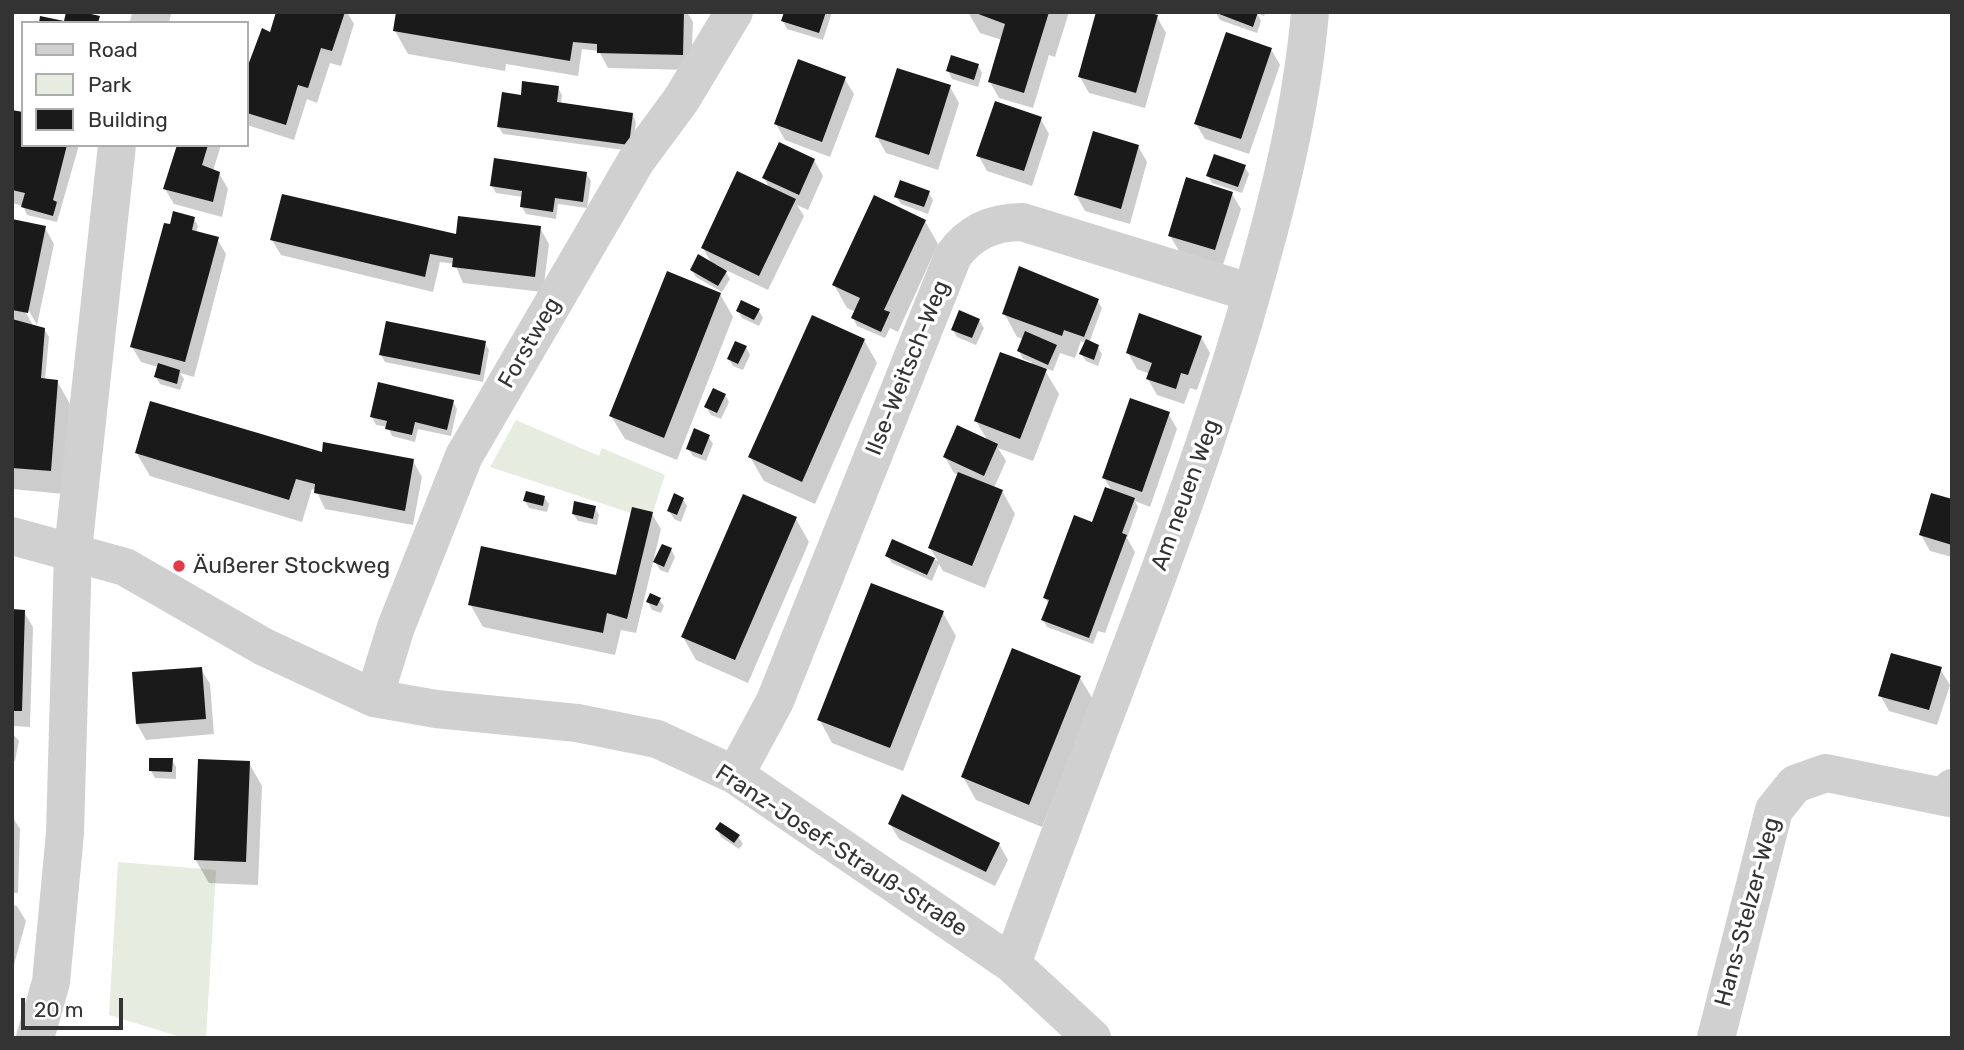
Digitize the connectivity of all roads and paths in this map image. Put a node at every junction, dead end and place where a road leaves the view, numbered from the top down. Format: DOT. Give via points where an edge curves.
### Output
graph roads {
  1 [pos="734,12"];
  2 [pos="1310,12"];
  3 [pos="117,147"];
  4 [pos="1252,293"];
  5 [pos="12,536"];
  6 [pos="73,550"];
  7 [pos="374,698"];
  8 [pos="735,775"];
  9 [pos="1951,795"];
  10 [pos="1012,964"];
  11 [pos="35,1038"];
  12 [pos="1092,1038"];
  13 [pos="1716,1038"];
  1 -- 7 [label="street, Forstweg" via="681,100 636,161 464,456 396,626"];
  2 -- 4 [label="street, Am neuen Weg" via="1286,171"];
  3 -- 6 [label="street"];
  4 -- 8 [label="street, Ilse-Weitsch-Weg" via="1022,222 998,222 963,242 953,256 775,701"];
  4 -- 10 [label="street, Am neuen Weg" via="1220,401 1126,664"];
  5 -- 6 [label="street, Franz-Josef-Strauß-Straße"];
  6 -- 7 [label="street, Franz-Josef-Strauß-Straße" via="125,567 264,647"];
  6 -- 11 [label="street" via="65,833 51,982"];
  7 -- 8 [label="street, Franz-Josef-Strauß-Straße" via="577,723 657,739"];
  8 -- 10 [label="street, Franz-Josef-Strauß-Straße"];
  9 -- 13 [label="street, Hans-Stelzer-Weg" via="1826,773 1795,784 1774,810"];
  10 -- 12 [label="street, Franz-Josef-Strauß-Straße"];
}
